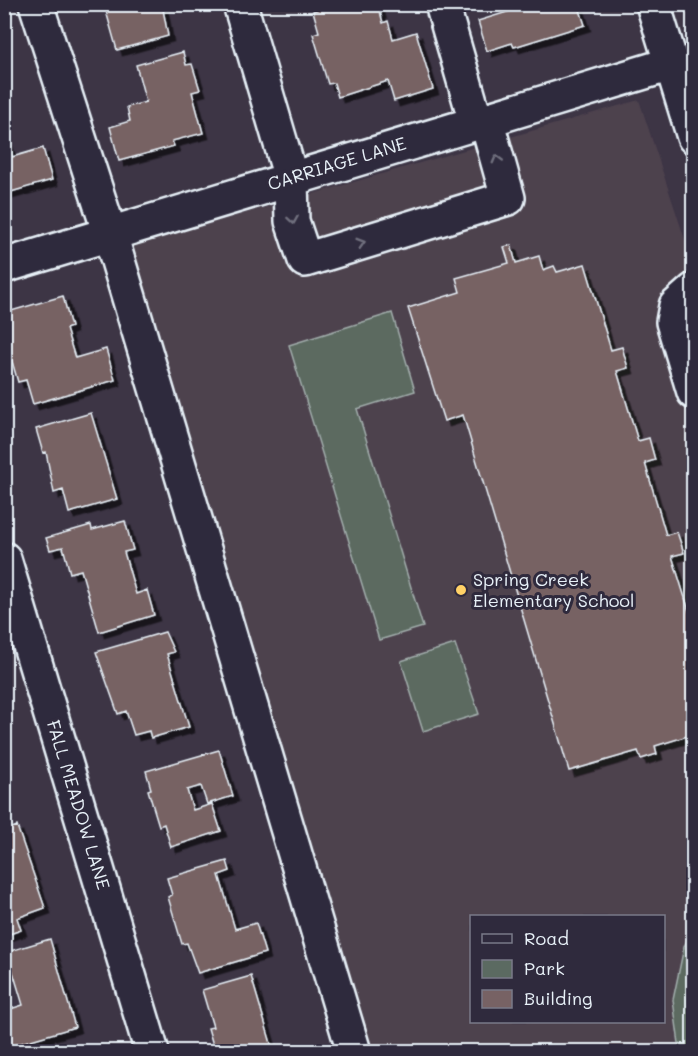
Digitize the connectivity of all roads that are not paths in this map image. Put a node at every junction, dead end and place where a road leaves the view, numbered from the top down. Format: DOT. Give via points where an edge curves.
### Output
graph roads {
  1 [pos="36,4"];
  2 [pos="240,4"];
  3 [pos="442,4"];
  4 [pos="653,4"];
  5 [pos="670,64"];
  6 [pos="481,121"];
  7 [pos="693,137"];
  8 [pos="291,178"];
  9 [pos="110,234"];
  10 [pos="4,266"];
  11 [pos="693,290"];
  12 [pos="693,392"];
  13 [pos="4,559"];
  14 [pos="152,1052"];
  15 [pos="354,1052"];
  1 -- 9 [label="street"];
  2 -- 8 [label="street"];
  3 -- 6 [label="street"];
  4 -- 5 [label="street"];
  5 -- 6 [label="street, CARRIAGE LANE"];
  5 -- 7 [label="street"];
  6 -- 8 [label="street, CARRIAGE LANE"];
  8 -- 6 [label="street, one-way" via="292,221 305,260 508,198"];
  8 -- 9 [label="street, CARRIAGE LANE"];
  9 -- 10 [label="street, CARRIAGE LANE"];
  9 -- 15 [label="street"];
  11 -- 12 [label="street" via="676,306 673,322"];
  13 -- 14 [label="street, FALL MEADOW LANE"];
}
